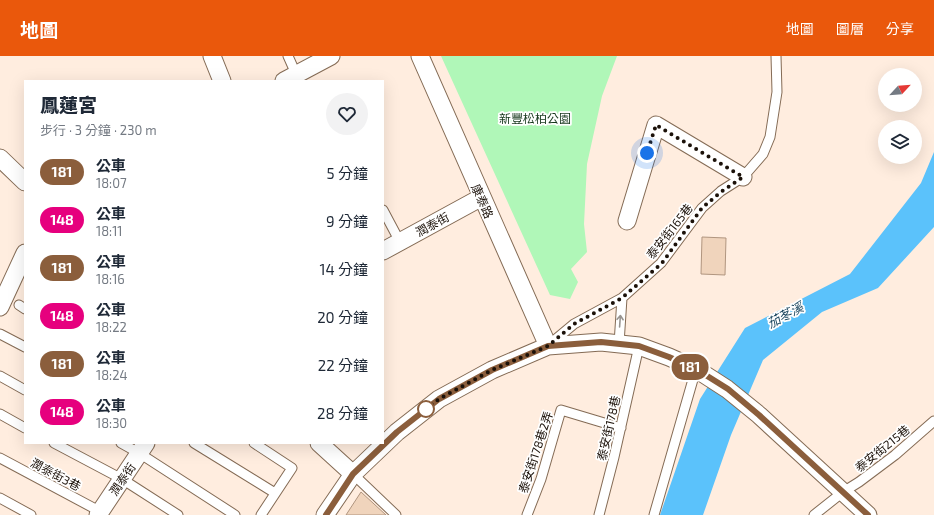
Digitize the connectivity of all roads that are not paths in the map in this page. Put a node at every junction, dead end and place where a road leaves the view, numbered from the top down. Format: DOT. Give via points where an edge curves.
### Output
graph roads {
  1 [pos="212,56"];
  2 [pos="288,56"];
  3 [pos="331,56"];
  4 [pos="420,56"];
  5 [pos="776,56"];
  6 [pos="290,78"];
  7 [pos="222,80"];
  8 [pos="0,158"];
  9 [pos="743,177"];
  10 [pos="24,181"];
  11 [pos="482,197"];
  12 [pos="384,212"];
  13 [pos="627,221"];
  14 [pos="400,242"];
  15 [pos="384,250"];
  16 [pos="24,258"];
  17 [pos="622,298"];
  18 [pos="0,307"];
  19 [pos="0,334"];
  20 [pos="618,344"];
  21 [pos="24,346"];
  22 [pos="548,346"];
  23 [pos="639,346"];
  24 [pos="696,369"];
  25 [pos="0,376"];
  26 [pos="24,389"];
  27 [pos="0,414"];
  28 [pos="934,421"];
  29 [pos="24,427"];
  30 [pos="620,428"];
  31 [pos="56,444"];
  32 [pos="125,444"];
  33 [pos="196,444"];
  34 [pos="256,444"];
  35 [pos="320,444"];
  36 [pos="142,448"];
  37 [pos="0,458"];
  38 [pos="353,474"];
  39 [pos="122,479"];
  40 [pos="276,492"];
  41 [pos="842,492"];
  42 [pos="0,498"];
  43 [pos="102,514"];
  44 [pos="31,515"];
  45 [pos="178,515"];
  46 [pos="235,515"];
  47 [pos="261,515"];
  48 [pos="326,515"];
  49 [pos="396,515"];
  50 [pos="527,515"];
  51 [pos="599,515"];
  52 [pos="654,515"];
  53 [pos="814,515"];
  54 [pos="868,515"];
  1 -- 7 [label="street"];
  2 -- 6 [label="lane"];
  3 -- 6 [label="street"];
  4 -- 11 [label="street, 康泰路"];
  5 -- 9 [label="lane, 泰安街165巷" via="777,92 770,137 763,154"];
  8 -- 10 [label="street"];
  9 -- 13 [label="street" via="656,125"];
  9 -- 17 [label="lane, 泰安街165巷" via="702,208 662,263"];
  11 -- 14 [label="street, 潤泰街"];
  11 -- 22 [label="street, 康泰路"];
  12 -- 14 [label="lane"];
  14 -- 15 [label="street, 潤泰街"];
  16 -- 18 [label="street"];
  20 -- 17 [label="lane, one-way"];
  17 -- 22 [label="lane, 泰安街165巷" via="574,324"];
  19 -- 21 [label="lane"];
  20 -- 22 [label="street" via="601,342"];
  20 -- 23 [label="street"];
  22 -- 38 [label="street" via="492,370 439,399 397,432"];
  23 -- 24 [label="street"];
  23 -- 30 [label="lane, 泰安街178巷"];
  24 -- 41 [label="street" via="728,389 759,415"];
  24 -- 52 [label="lane"];
  25 -- 26 [label="lane"];
  27 -- 29 [label="lane"];
  28 -- 41 [label="lane, 泰安街215巷" via="895,455"];
  30 -- 50 [label="lane, 泰安街178巷2弄" via="561,410 541,479"];
  30 -- 51 [label="lane, 泰安街178巷"];
  31 -- 39 [label="lane"];
  32 -- 36 [label="lane"];
  33 -- 40 [label="lane"];
  34 -- 40 [label="lane" via="292,468"];
  35 -- 38 [label="street"];
  36 -- 39 [label="street, 潤泰街"];
  36 -- 46 [label="lane"];
  37 -- 43 [label="lane, 潤泰街3巷"];
  38 -- 48 [label="street"];
  38 -- 49 [label="lane"];
  39 -- 43 [label="street, 潤泰街"];
  39 -- 45 [label="lane"];
  40 -- 47 [label="lane"];
  41 -- 53 [label="lane, 泰安街215巷"];
  41 -- 54 [label="street"];
  42 -- 44 [label="lane"];
}
